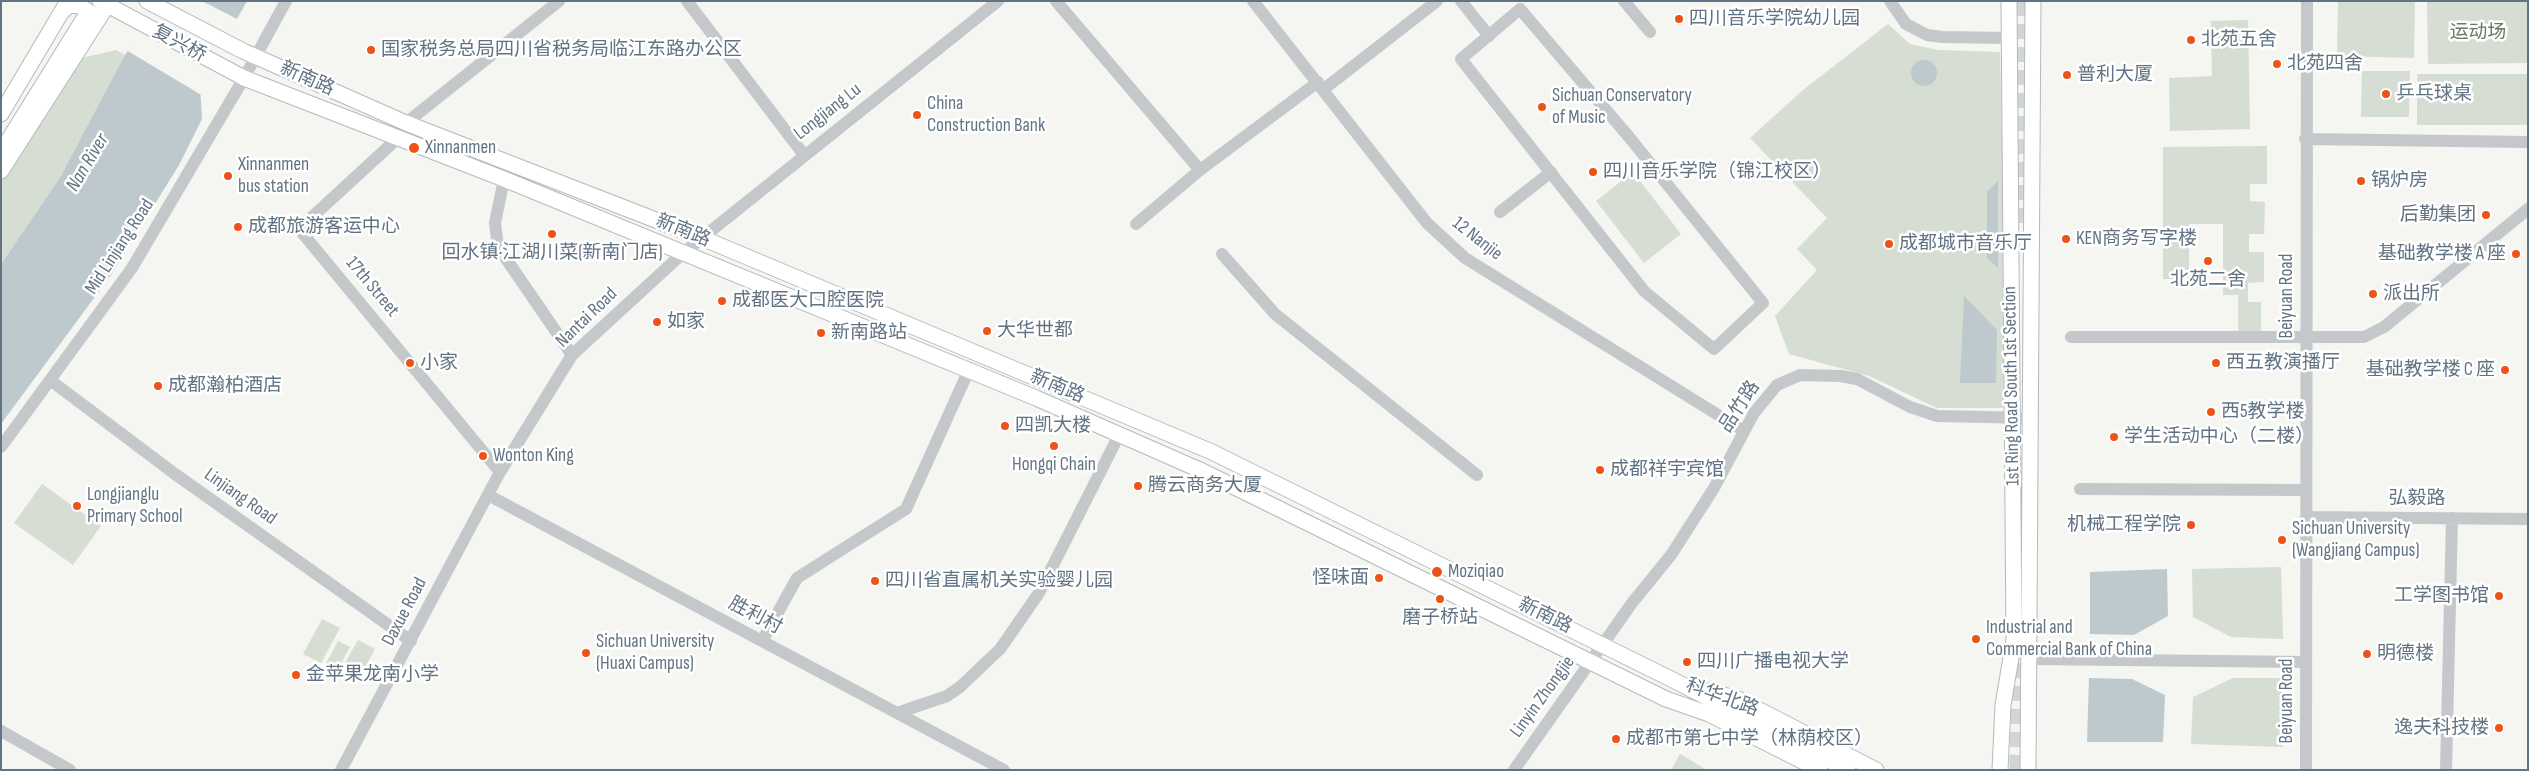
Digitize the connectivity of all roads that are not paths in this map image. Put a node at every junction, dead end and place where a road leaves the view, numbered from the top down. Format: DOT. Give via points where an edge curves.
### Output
graph roads {
  1 [pos="147,1"];
  2 [pos="286,1"];
  3 [pos="559,1"];
  4 [pos="687,1"];
  5 [pos="998,1"];
  6 [pos="1056,1"];
  7 [pos="1254,1"];
  8 [pos="1437,1"];
  9 [pos="1461,1"];
  10 [pos="1624,1"];
  11 [pos="1890,1"];
  12 [pos="2009,1"];
  13 [pos="2033,1"];
  14 [pos="2307,1"];
  15 [pos="106,3"];
  16 [pos="75,15"];
  17 [pos="1650,32"];
  18 [pos="1489,36"];
  19 [pos="2009,38"];
  20 [pos="250,54"];
  21 [pos="237,75"];
  22 [pos="1321,85"];
  23 [pos="1,114"];
  24 [pos="406,123"];
  25 [pos="1,132"];
  26 [pos="398,138"];
  27 [pos="2305,139"];
  28 [pos="2528,142"];
  29 [pos="1,152"];
  30 [pos="804,155"];
  31 [pos="1200,170"];
  32 [pos="1,171"];
  33 [pos="1551,172"];
  34 [pos="504,179"];
  35 [pos="2528,209"];
  36 [pos="1500,212"];
  37 [pos="1136,224"];
  38 [pos="702,238"];
  39 [pos="682,254"];
  40 [pos="1222,254"];
  41 [pos="2071,336"];
  42 [pos="2305,338"];
  43 [pos="572,355"];
  44 [pos="968,372"];
  45 [pos="50,380"];
  46 [pos="2013,417"];
  47 [pos="2032,418"];
  48 [pos="1744,431"];
  49 [pos="1119,435"];
  50 [pos="1,447"];
  51 [pos="500,472"];
  52 [pos="1477,475"];
  53 [pos="2080,489"];
  54 [pos="2306,490"];
  55 [pos="488,495"];
  56 [pos="2306,517"];
  57 [pos="2452,518"];
  58 [pos="2528,519"];
  59 [pos="411,641"];
  60 [pos="762,642"];
  61 [pos="1603,645"];
  62 [pos="2030,659"];
  63 [pos="1591,662"];
  64 [pos="2306,662"];
  65 [pos="1675,680"];
  66 [pos="1666,699"];
  67 [pos="897,713"];
  68 [pos="1,731"];
  69 [pos="2002,750"];
  70 [pos="70,770"];
  71 [pos="342,770"];
  72 [pos="1004,770"];
  73 [pos="1514,770"];
  74 [pos="1800,770"];
  75 [pos="1820,770"];
  76 [pos="1848,770"];
  77 [pos="1876,770"];
  78 [pos="1991,770"];
  79 [pos="2000,770"];
  80 [pos="2028,770"];
  81 [pos="2306,770"];
  82 [pos="2446,770"];
  1 -- 20 [label="main road, 复兴桥"];
  2 -- 20 [label="street, Mid Linjiang Road"];
  3 -- 24 [label="street"];
  4 -- 30 [label="street"];
  5 -- 30 [label="street, Longjiang Lu"];
  6 -- 31 [label="street"];
  7 -- 22 [label="street, 12 Nanjie"];
  8 -- 22 [label="street"];
  9 -- 18 [label="street"];
  10 -- 17 [label="street"];
  11 -- 19 [label="street" via="1906,24 1927,35"];
  12 -- 19 [label="main road, 1st Ring Road South 1st Section"];
  13 -- 47 [label="main road, 1st Ring Road South 1st Section"];
  14 -- 27 [label="street, Beiyuan Road"];
  15 -- 16 [label="main road"];
  15 -- 21 [label="main road, 复兴桥"];
  16 -- 23 [label="main road"];
  16 -- 25 [label="main road"];
  16 -- 29 [label="main road"];
  16 -- 32 [label="main road"];
  18 -- 33 [label="street" via="1462,59"];
  18 -- 33 [label="street" via="1520,9 1629,137 1763,304 1714,349 1644,291"];
  19 -- 46 [label="main road, 1st Ring Road South 1st Section"];
  20 -- 21 [label="street, Mid Linjiang Road"];
  20 -- 24 [label="main road, 新南路"];
  21 -- 26 [label="main road, 新南路"];
  21 -- 45 [label="street, Mid Linjiang Road" via="132,268"];
  22 -- 31 [label="street"];
  22 -- 48 [label="street, 12 Nanjie" via="1427,223 1466,258"];
  24 -- 38 [label="main road, 新南路"];
  26 -- 34 [label="main road, 新南路"];
  26 -- 51 [label="street, 17th Street" via="299,228"];
  27 -- 28 [label="street"];
  27 -- 42 [label="street, Beiyuan Road"];
  30 -- 38 [label="street, Longjiang Lu"];
  31 -- 37 [label="street"];
  33 -- 36 [label="street"];
  34 -- 39 [label="main road, 新南路"];
  34 -- 43 [label="street" via="495,224 498,246"];
  35 -- 42 [label="street" via="2384,328 2364,337"];
  38 -- 39 [label="street, Longjiang Lu"];
  38 -- 61 [label="main road, 新南路" via="1212,452"];
  39 -- 43 [label="street, Nantai Road"];
  39 -- 44 [label="main road, 新南路"];
  40 -- 52 [label="street" via="1275,314"];
  41 -- 42 [label="street"];
  42 -- 54 [label="street, Beiyuan Road"];
  43 -- 51 [label="street, Nantai Road"];
  44 -- 49 [label="main road, 新南路"];
  44 -- 60 [label="street" via="906,509 797,578"];
  45 -- 50 [label="street, Mid Linjiang Road"];
  45 -- 59 [label="street, Linjiang Road" via="175,474"];
  46 -- 47 [label="street, 品竹路"];
  46 -- 48 [label="street, 品竹路" via="1937,416 1910,407 1857,379 1810,374 1789,378 1777,385"];
  46 -- 69 [label="main road, 1st Ring Road South 1st Section" via="2014,640 2003,705"];
  47 -- 62 [label="main road, 1st Ring Road South 1st Section"];
  48 -- 61 [label="street, 品竹路" via="1714,488 1671,555"];
  49 -- 63 [label="main road, 新南路" via="1200,470"];
  49 -- 67 [label="street" via="1039,593 1000,649 946,696"];
  51 -- 55 [label="street, Daxue Road"];
  53 -- 54 [label="street"];
  54 -- 56 [label="street, Beiyuan Road"];
  55 -- 59 [label="street, Daxue Road"];
  55 -- 60 [label="street, 胜利村"];
  56 -- 57 [label="street, 弘毅路"];
  56 -- 64 [label="street, Beiyuan Road"];
  57 -- 58 [label="street, 弘毅路"];
  57 -- 82 [label="street"];
  59 -- 71 [label="street, Daxue Road"];
  60 -- 67 [label="street, 胜利村"];
  61 -- 63 [label="street, Linyin Zhongjie"];
  61 -- 65 [label="main road, 新南路"];
  62 -- 64 [label="street"];
  62 -- 80 [label="main road, 1st Ring Road South 1st Section"];
  63 -- 66 [label="main road, 新南路"];
  63 -- 73 [label="street, Linyin Zhongjie"];
  64 -- 81 [label="street, Beiyuan Road"];
  65 -- 76 [label="main road, 新南路"];
  65 -- 77 [label="main road, 科华北路" via="1738,699"];
  66 -- 74 [label="main road, 科华北路" via="1705,723"];
  66 -- 75 [label="main road, 新南路" via="1709,714"];
  67 -- 72 [label="street, 胜利村"];
  68 -- 70 [label="street"];
  69 -- 78 [label="main road"];
  69 -- 79 [label="main road, 1st Ring Road South 1st Section"];
}
